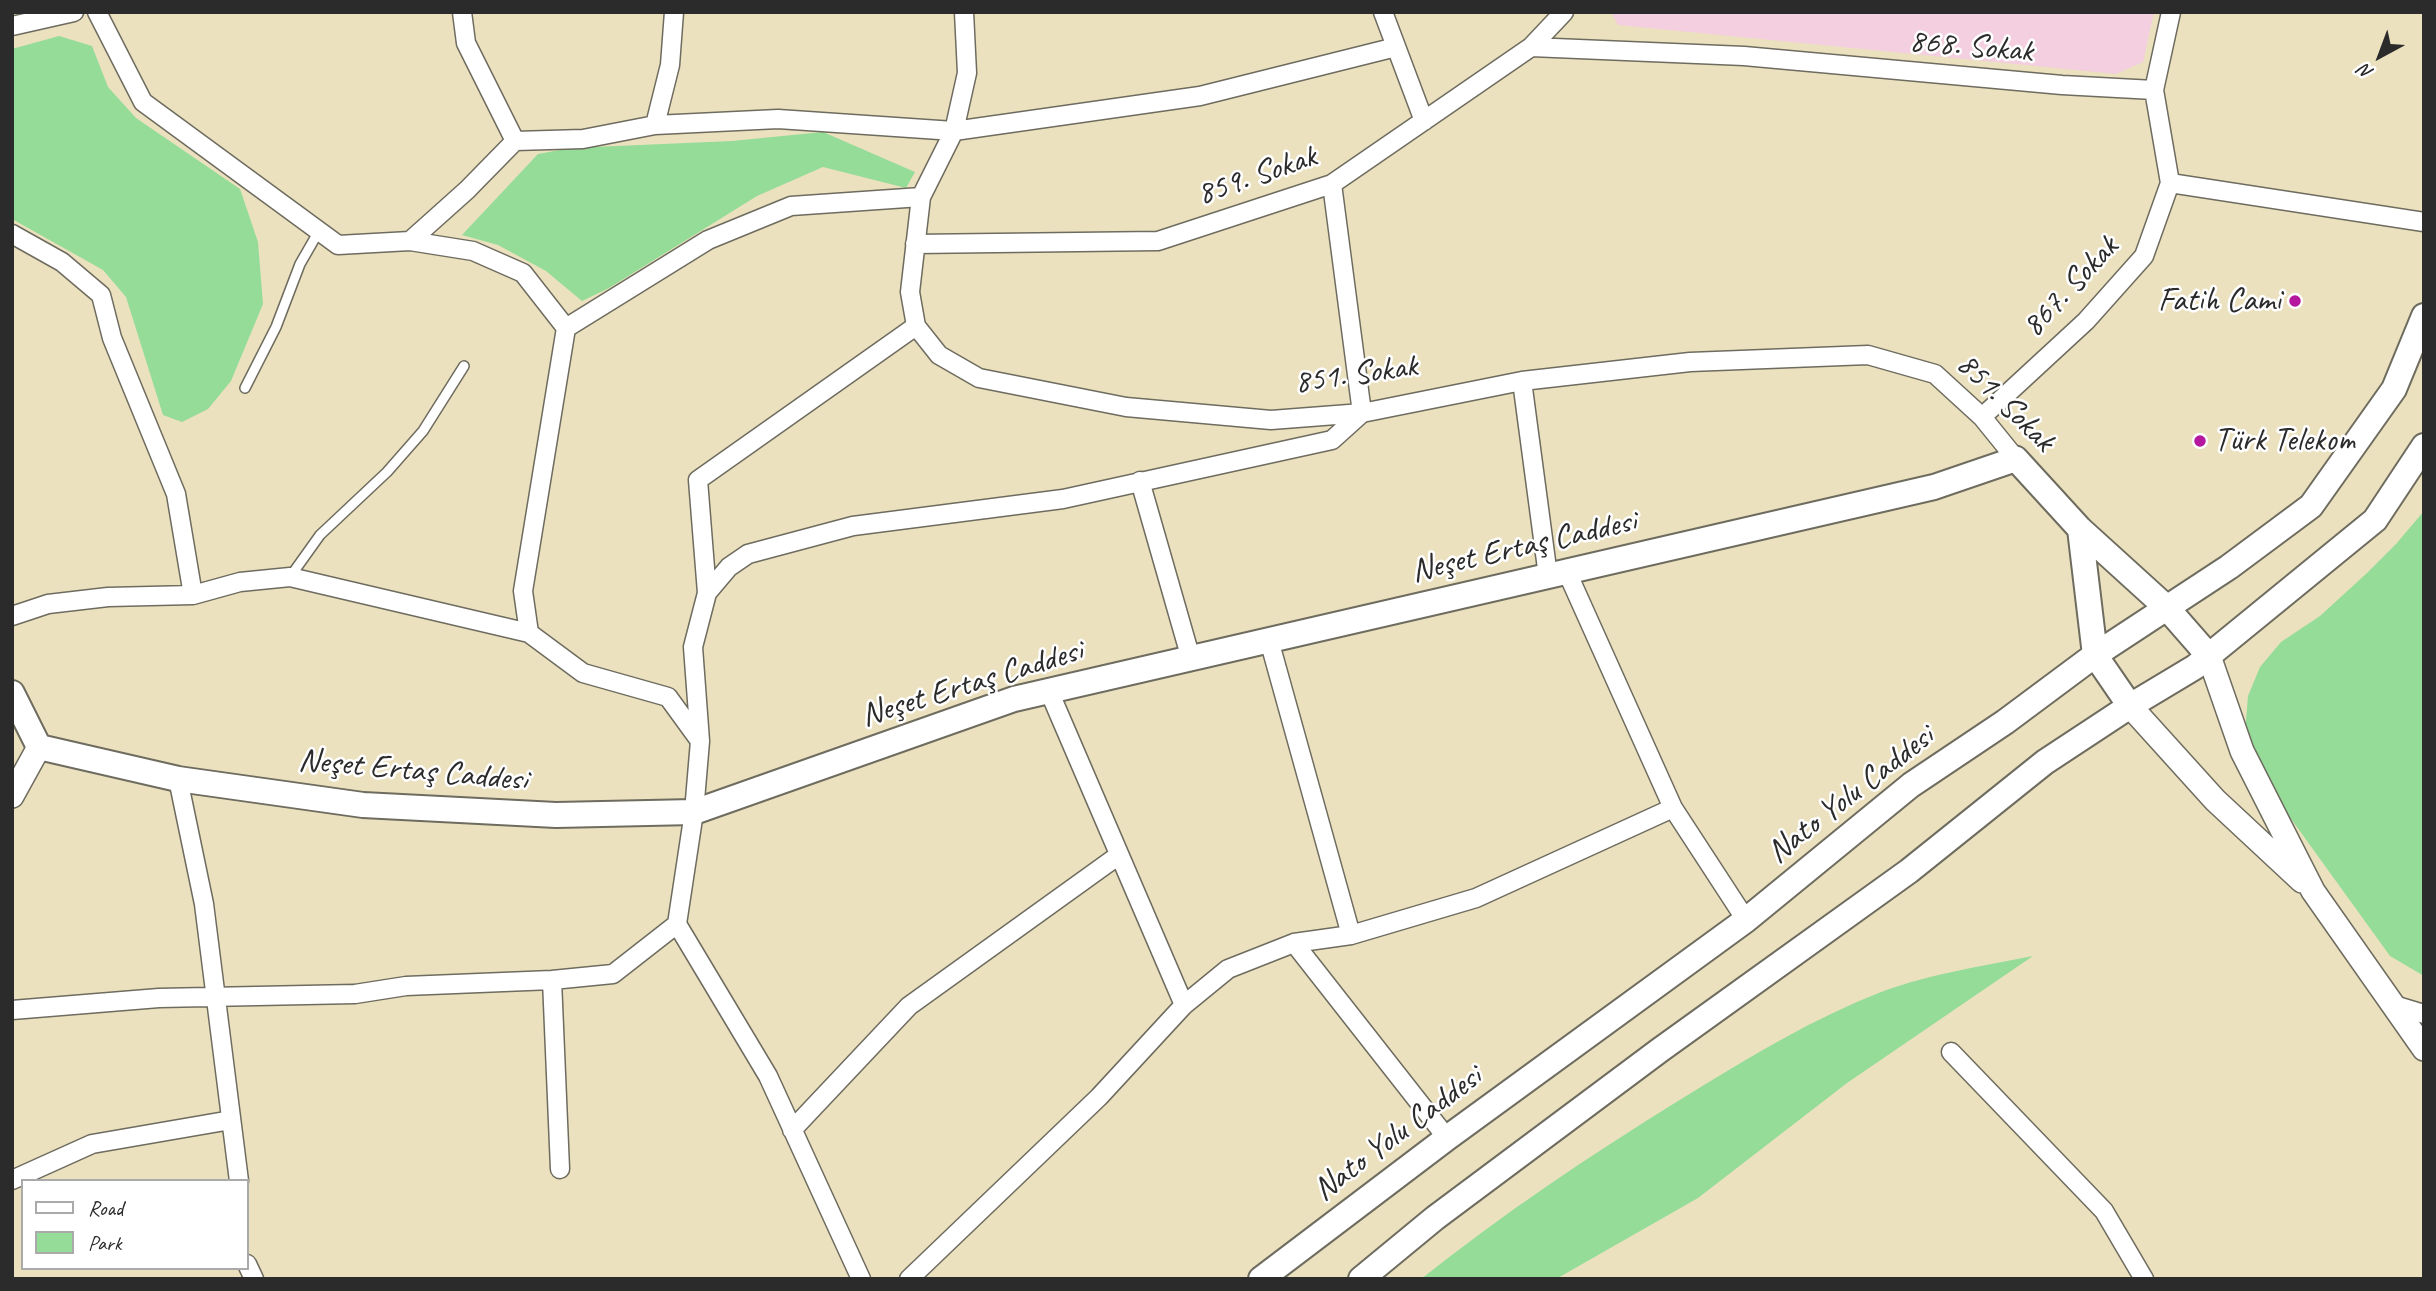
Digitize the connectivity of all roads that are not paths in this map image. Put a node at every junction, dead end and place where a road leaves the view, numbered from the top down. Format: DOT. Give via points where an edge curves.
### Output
graph roads {
  1 [pos="74,12"];
  2 [pos="97,12"];
  3 [pos="462,12"];
  4 [pos="674,12"];
  5 [pos="964,12"];
  6 [pos="1382,12"];
  7 [pos="1564,12"];
  8 [pos="2171,12"];
  9 [pos="12,26"];
  10 [pos="1396,47"];
  11 [pos="1531,47"];
  12 [pos="2154,90"];
  13 [pos="1424,121"];
  14 [pos="655,125"];
  15 [pos="954,131"];
  16 [pos="516,141"];
  17 [pos="2169,183"];
  18 [pos="1332,184"];
  19 [pos="921,197"];
  20 [pos="2424,222"];
  21 [pos="319,231"];
  22 [pos="12,234"];
  23 [pos="410,241"];
  24 [pos="915,244"];
  25 [pos="2424,316"];
  26 [pos="916,326"];
  27 [pos="566,328"];
  28 [pos="464,366"];
  29 [pos="1522,381"];
  30 [pos="245,388"];
  31 [pos="1362,413"];
  32 [pos="1982,417"];
  33 [pos="2424,446"];
  34 [pos="2016,459"];
  35 [pos="1140,481"];
  36 [pos="2080,529"];
  37 [pos="1557,574"];
  38 [pos="290,577"];
  39 [pos="707,593"];
  40 [pos="193,595"];
  41 [pos="2167,608"];
  42 [pos="12,616"];
  43 [pos="528,633"];
  44 [pos="1269,640"];
  45 [pos="2095,655"];
  46 [pos="2208,656"];
  47 [pos="1191,659"];
  48 [pos="1049,691"];
  49 [pos="12,693"];
  50 [pos="2130,706"];
  51 [pos="700,741"];
  52 [pos="39,747"];
  53 [pos="178,779"];
  54 [pos="12,796"];
  55 [pos="1672,808"];
  56 [pos="694,812"];
  57 [pos="1119,855"];
  58 [pos="2313,891"];
  59 [pos="1746,920"];
  60 [pos="677,924"];
  61 [pos="1351,935"];
  62 [pos="1294,943"];
  63 [pos="552,980"];
  64 [pos="216,997"];
  65 [pos="2391,1004"];
  66 [pos="1184,1005"];
  67 [pos="12,1010"];
  68 [pos="2424,1014"];
  69 [pos="2424,1049"];
  70 [pos="1951,1052"];
  71 [pos="231,1120"];
  72 [pos="792,1130"];
  73 [pos="1447,1138"];
  74 [pos="560,1169"];
  75 [pos="239,1179"];
  76 [pos="12,1180"];
  77 [pos="861,1279"];
  78 [pos="909,1279"];
  79 [pos="1261,1279"];
  80 [pos="1361,1279"];
  81 [pos="2144,1279"];
  1 -- 9 [label="street"];
  2 -- 21 [label="street" via="143,102"];
  3 -- 16 [label="street" via="466,43"];
  4 -- 14 [label="street" via="670,65"];
  5 -- 15 [label="street, 851. Sokak" via="967,74"];
  6 -- 10 [label="street"];
  7 -- 11 [label="street, 859. Sokak"];
  8 -- 12 [label="street, 867. Sokak"];
  10 -- 13 [label="street"];
  10 -- 15 [label="street" via="1200,96"];
  11 -- 12 [label="street, 868. Sokak" via="1744,56"];
  11 -- 13 [label="street, 859. Sokak"];
  12 -- 17 [label="street, 867. Sokak"];
  13 -- 18 [label="street, 859. Sokak"];
  14 -- 15 [label="street" via="778,119"];
  14 -- 16 [label="street" via="583,139"];
  15 -- 19 [label="street, 851. Sokak"];
  16 -- 23 [label="street"];
  17 -- 20 [label="street"];
  17 -- 32 [label="street, 867. Sokak" via="2144,256 2086,321"];
  18 -- 24 [label="street, 859. Sokak" via="1158,241"];
  18 -- 31 [label="street"];
  19 -- 24 [label="street, 851. Sokak"];
  19 -- 27 [label="street" via="790,206 708,240"];
  21 -- 23 [label="street" via="338,245"];
  21 -- 30 [label="lane"];
  22 -- 40 [label="street" via="62,262 101,295 112,338 176,494"];
  23 -- 27 [label="street" via="473,251 523,273"];
  24 -- 26 [label="street, 851. Sokak" via="910,292"];
  25 -- 41 [label="main road, Nato Yolu Caddesi" via="2394,389 2311,506"];
  26 -- 31 [label="street, 851. Sokak" via="939,355 979,378 1126,407 1271,421"];
  26 -- 39 [label="street" via="698,481"];
  27 -- 43 [label="street" via="523,591"];
  28 -- 38 [label="lane" via="423,431 320,535"];
  29 -- 31 [label="street, 851. Sokak"];
  29 -- 32 [label="street, 851. Sokak" via="1690,362 1868,355 1935,374"];
  29 -- 37 [label="street"];
  31 -- 35 [label="street" via="1332,440"];
  32 -- 34 [label="street, 851. Sokak"];
  33 -- 46 [label="main road" via="2375,520"];
  34 -- 36 [label="main road, 851. Sokak"];
  34 -- 37 [label="main road, Neşet Ertaş Caddesi" via="1934,487"];
  35 -- 39 [label="street" via="1063,499 853,526 748,554 729,567"];
  35 -- 47 [label="street"];
  36 -- 41 [label="main road, 851. Sokak"];
  36 -- 45 [label="main road"];
  37 -- 44 [label="main road, Neşet Ertaş Caddesi"];
  37 -- 55 [label="street"];
  38 -- 40 [label="street" via="240,582"];
  38 -- 43 [label="street"];
  39 -- 51 [label="street" via="694,648"];
  40 -- 42 [label="street" via="60,602"];
  41 -- 45 [label="main road, Nato Yolu Caddesi"];
  41 -- 46 [label="main road, 851. Sokak"];
  43 -- 51 [label="street" via="583,673 668,697"];
  44 -- 47 [label="main road, Neşet Ertaş Caddesi"];
  44 -- 61 [label="street"];
  45 -- 50 [label="main road"];
  45 -- 59 [label="main road, Nato Yolu Caddesi" via="1911,786"];
  46 -- 50 [label="main road"];
  46 -- 58 [label="street" via="2242,751"];
  47 -- 48 [label="main road, Neşet Ertaş Caddesi"];
  48 -- 56 [label="main road, Neşet Ertaş Caddesi" via="1014,699"];
  48 -- 57 [label="street"];
  49 -- 52 [label="main road"];
  50 -- 58 [label="street" via="2215,800"];
  50 -- 80 [label="main road" via="2045,762 1909,871 1660,1050"];
  51 -- 56 [label="street"];
  52 -- 53 [label="main road, Neşet Ertaş Caddesi"];
  52 -- 54 [label="street"];
  53 -- 56 [label="main road, Neşet Ertaş Caddesi" via="363,805 556,816"];
  53 -- 64 [label="street" via="204,904"];
  55 -- 59 [label="street"];
  55 -- 61 [label="street" via="1476,898"];
  56 -- 60 [label="street"];
  57 -- 66 [label="street"];
  57 -- 72 [label="street" via="909,1006"];
  58 -- 65 [label="street"];
  59 -- 73 [label="main road, Nato Yolu Caddesi"];
  60 -- 63 [label="street" via="613,974"];
  60 -- 72 [label="street" via="768,1076"];
  61 -- 62 [label="street"];
  62 -- 66 [label="street" via="1228,969"];
  62 -- 73 [label="street"];
  63 -- 64 [label="street" via="406,986 355,994"];
  63 -- 74 [label="street"];
  64 -- 67 [label="street"];
  64 -- 71 [label="street"];
  65 -- 68 [label="street"];
  65 -- 69 [label="street"];
  66 -- 78 [label="street" via="1099,1097"];
  70 -- 81 [label="street" via="2104,1212"];
  71 -- 75 [label="street"];
  71 -- 76 [label="street" via="92,1144"];
  72 -- 77 [label="street"];
  73 -- 79 [label="main road, Nato Yolu Caddesi"];
}
